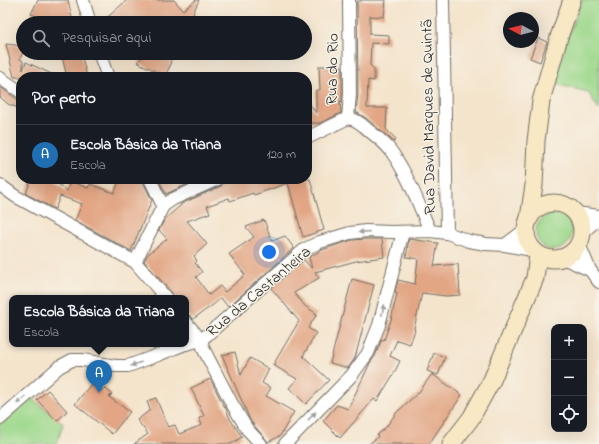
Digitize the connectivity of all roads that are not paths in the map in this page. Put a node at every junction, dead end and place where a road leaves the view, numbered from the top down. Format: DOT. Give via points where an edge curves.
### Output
graph roads {
  1 [pos="83,0"];
  2 [pos="350,0"];
  3 [pos="443,0"];
  4 [pos="572,0"];
  5 [pos="88,16"];
  6 [pos="102,60"];
  7 [pos="106,72"];
  8 [pos="0,78"];
  9 [pos="16,89"];
  10 [pos="348,118"];
  11 [pos="312,136"];
  12 [pos="152,184"];
  13 [pos="207,184"];
  14 [pos="0,185"];
  15 [pos="534,185"];
  16 [pos="552,203"];
  17 [pos="163,206"];
  18 [pos="576,212"];
  19 [pos="599,217"];
  20 [pos="527,224"];
  21 [pos="430,231"];
  22 [pos="402,232"];
  23 [pos="447,233"];
  24 [pos="581,239"];
  25 [pos="505,245"];
  26 [pos="546,256"];
  27 [pos="135,262"];
  28 [pos="590,270"];
  29 [pos="599,282"];
  30 [pos="163,295"];
  31 [pos="189,326"];
  32 [pos="201,340"];
  33 [pos="189,343"];
  34 [pos="178,347"];
  35 [pos="0,419"];
  36 [pos="261,444"];
  37 [pos="285,444"];
  38 [pos="451,444"];
  1 -- 5 [label="street"];
  2 -- 10 [label="street, Rua do Rio"];
  3 -- 23 [label="street, Rua David Marques de Quintã"];
  4 -- 15 [label="street" via="542,101 536,141"];
  6 -- 7 [label="street"];
  8 -- 9 [label="street"];
  10 -- 11 [label="street, Rua do Rio"];
  10 -- 21 [label="street" via="360,123 392,153 408,181"];
  12 -- 17 [label="street"];
  13 -- 17 [label="street"];
  14 -- 27 [label="street" via="15,196"];
  15 -- 16 [label="street"];
  15 -- 20 [label="street"];
  16 -- 18 [label="street" via="565,205"];
  16 -- 20 [label="street" via="545,204 533,212"];
  17 -- 27 [label="street"];
  18 -- 19 [label="street"];
  18 -- 24 [label="street" via="582,226"];
  19 -- 24 [label="street"];
  20 -- 25 [label="street"];
  20 -- 26 [label="street" via="528,244"];
  21 -- 22 [label="street, Rua da Castanheira"];
  21 -- 23 [label="street, Rua da Castanheira"];
  22 -- 32 [label="street, Rua da Castanheira, one-way" via="350,233 305,249"];
  37 -- 22 [label="street, one-way" via="352,375 368,352 379,325"];
  23 -- 25 [label="street, Rua da Castanheira" via="469,241"];
  24 -- 26 [label="street" via="570,255"];
  24 -- 28 [label="street"];
  25 -- 26 [label="street, Rua da Castanheira"];
  26 -- 28 [label="street, Rua da Castanheira"];
  26 -- 38 [label="street" via="492,380 471,418"];
  27 -- 30 [label="street"];
  28 -- 29 [label="street"];
  31 -- 32 [label="street"];
  32 -- 33 [label="street"];
  32 -- 36 [label="street" via="231,402 247,429"];
  34 -- 35 [label="street, one-way" via="128,366 72,360 59,367"];
}
